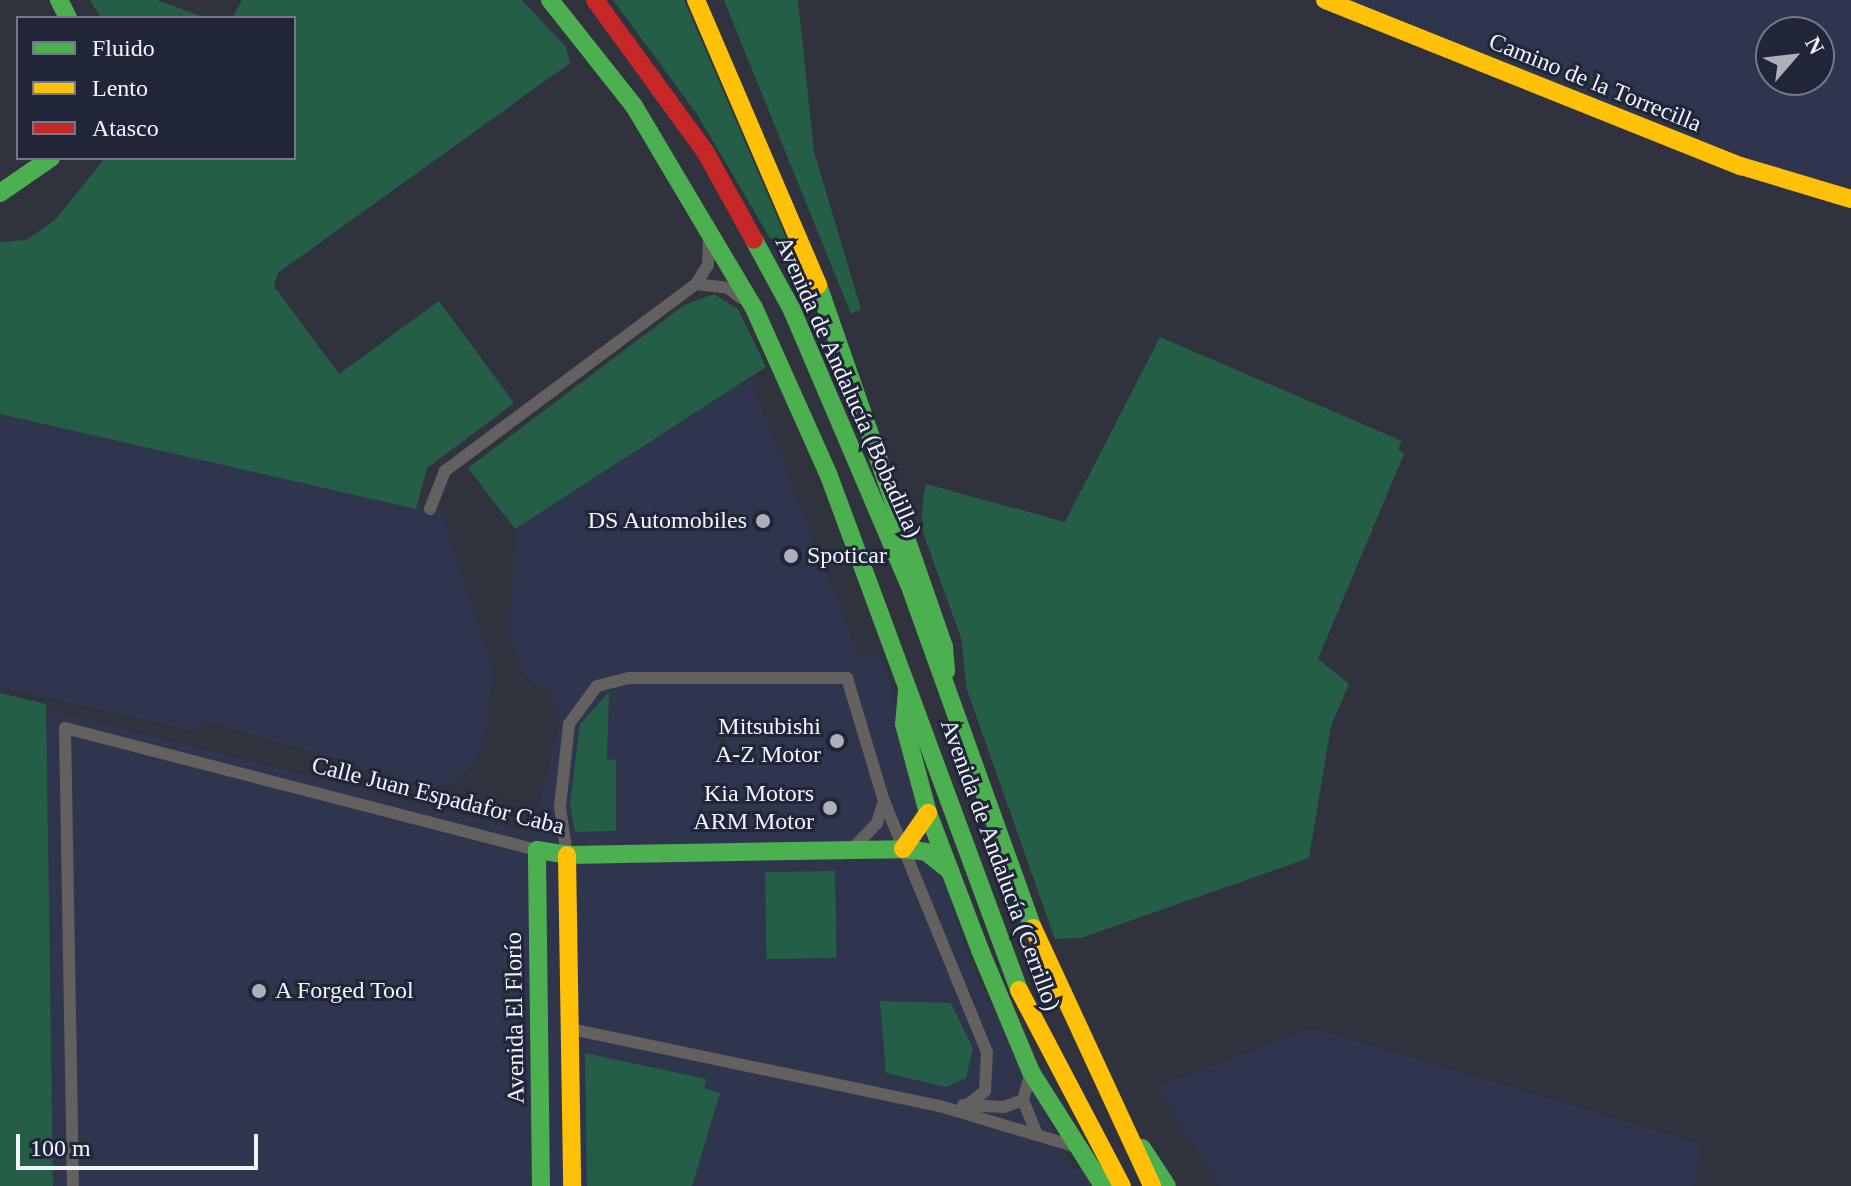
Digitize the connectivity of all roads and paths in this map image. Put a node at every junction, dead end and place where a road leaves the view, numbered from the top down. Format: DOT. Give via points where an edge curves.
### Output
graph roads {
  1 [pos="550,0"];
  2 [pos="595,0"];
  3 [pos="696,0"];
  4 [pos="1325,0"];
  5 [pos="48,160"];
  6 [pos="0,193"];
  7 [pos="1851,199"];
  8 [pos="710,228"];
  9 [pos="696,284"];
  10 [pos="754,308"];
  11 [pos="430,509"];
  12 [pos="908,684"];
  13 [pos="947,689"];
  14 [pos="884,801"];
  15 [pos="928,813"];
  16 [pos="852,849"];
  17 [pos="903,849"];
  18 [pos="537,850"];
  19 [pos="567,855"];
  20 [pos="950,871"];
  21 [pos="983,900"];
  22 [pos="980,950"];
  23 [pos="539,1029"];
  24 [pos="571,1029"];
  25 [pos="1031,1072"];
  26 [pos="1023,1100"];
  27 [pos="967,1105"];
  28 [pos="940,1106"];
  29 [pos="1116,1120"];
  30 [pos="1036,1132"];
  31 [pos="1079,1147"];
  32 [pos="73,1186"];
  33 [pos="541,1186"];
  34 [pos="572,1186"];
  35 [pos="1103,1186"];
  36 [pos="1122,1186"];
  37 [pos="1152,1186"];
  38 [pos="1167,1186"];
  1 -- 8 [label="main road" via="634,106"];
  2 -- 13 [label="main road, Avenida de Andalucía (Bobadilla)" via="706,153 758,244 867,475"];
  3 -- 13 [label="main road" via="825,302 944,647"];
  4 -- 7 [label="main road, Camino de la Torrecilla" via="1741,166"];
  5 -- 6 [label="main road"];
  8 -- 9 [label="street" via="708,265"];
  8 -- 10 [label="main road"];
  9 -- 10 [label="street" via="728,288"];
  9 -- 11 [label="street" via="445,471"];
  10 -- 12 [label="main road" via="829,476"];
  12 -- 15 [label="main road, Avenida de Andalucía (Cerrillo)" via="904,724"];
  12 -- 21 [label="main road, Avenida de Andalucía (Cerrillo)"];
  13 -- 29 [label="main road, Avenida de Andalucía (Cerrillo)" via="1042,954"];
  14 -- 16 [label="street" via="877,823"];
  14 -- 17 [label="street"];
  14 -- 19 [label="street" via="847,678 612,680 585,695 569,724 560,807"];
  15 -- 17 [label="main road"];
  15 -- 20 [label="main road, Avenida de Andalucía (Cerrillo)"];
  16 -- 17 [label="main road, Calle Juan Espadafor Caba"];
  16 -- 19 [label="main road, Calle Juan Espadafor Caba"];
  17 -- 20 [label="main road" via="926,852"];
  17 -- 27 [label="street" via="987,1052 985,1091"];
  18 -- 19 [label="main road, Calle Juan Espadafor Caba"];
  18 -- 23 [label="main road, Avenida El Florío"];
  18 -- 32 [label="street, Calle Juan Espadafor Caba" via="65,728"];
  19 -- 24 [label="main road"];
  20 -- 22 [label="main road, Avenida de Andalucía (Cerrillo)"];
  21 -- 22 [label="main road"];
  21 -- 36 [label="main road, Avenida de Andalucía (Cerrillo)" via="1041,1041"];
  22 -- 25 [label="main road, Avenida de Andalucía (Cerrillo)"];
  23 -- 24 [label="main road"];
  23 -- 33 [label="main road, Avenida El Florío"];
  24 -- 28 [label="street"];
  24 -- 34 [label="main road"];
  25 -- 26 [label="street"];
  25 -- 31 [label="main road, Avenida de Andalucía (Cerrillo)"];
  26 -- 27 [label="street" via="1004,1107"];
  26 -- 30 [label="street"];
  27 -- 28 [label="street"];
  28 -- 30 [label="street"];
  29 -- 37 [label="main road, Avenida de Andalucía (Cerrillo)"];
  29 -- 38 [label="main road"];
  30 -- 31 [label="street"];
  31 -- 35 [label="main road, Avenida de Andalucía (Cerrillo)"];
}
